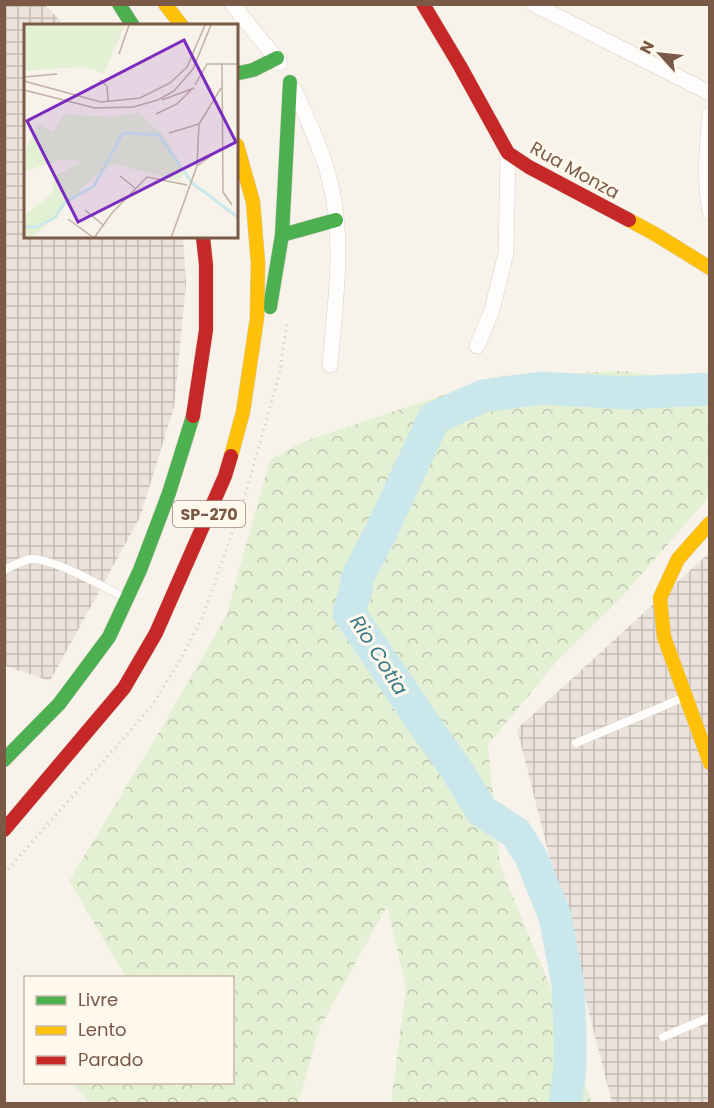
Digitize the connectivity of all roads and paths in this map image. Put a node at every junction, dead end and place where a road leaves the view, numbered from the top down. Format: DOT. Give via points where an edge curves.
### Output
graph roads {
  1 [pos="119,4"];
  2 [pos="165,4"];
  3 [pos="232,4"];
  4 [pos="423,4"];
  5 [pos="532,4"];
  6 [pos="132,24"];
  7 [pos="180,24"];
  8 [pos="277,58"];
  9 [pos="238,72"];
  10 [pos="290,82"];
  11 [pos="710,93"];
  12 [pos="710,114"];
  13 [pos="238,149"];
  14 [pos="508,153"];
  15 [pos="710,213"];
  16 [pos="336,220"];
  17 [pos="282,235"];
  18 [pos="203,238"];
  19 [pos="710,268"];
  20 [pos="477,346"];
  21 [pos="330,365"];
  22 [pos="243,412"];
  23 [pos="710,523"];
  24 [pos="4,570"];
  25 [pos="127,598"];
  26 [pos="686,697"];
  27 [pos="576,744"];
  28 [pos="4,760"];
  29 [pos="710,763"];
  30 [pos="4,830"];
  31 [pos="710,1017"];
  32 [pos="663,1036"];
  1 -- 6 [label="main road"];
  2 -- 7 [label="main road"];
  3 -- 8 [label="street"];
  4 -- 14 [label="main road, Rua Monza"];
  5 -- 11 [label="street"];
  8 -- 9 [label="main road"];
  8 -- 10 [label="street"];
  10 -- 16 [label="street" via="328,173"];
  10 -- 17 [label="main road"];
  12 -- 15 [label="street" via="706,194"];
  13 -- 22 [label="main road, SP-270" via="253,202 258,263 257,318"];
  14 -- 19 [label="main road, Rua Monza"];
  14 -- 20 [label="street" via="506,253 492,310"];
  16 -- 17 [label="main road"];
  16 -- 21 [label="street" via="338,262"];
  17 -- 22 [label="main road" via="265,339"];
  18 -- 25 [label="main road, SP-270" via="206,330 195,411 169,493"];
  22 -- 30 [label="main road, SP-270" via="225,476 156,633 124,688"];
  23 -- 26 [label="main road" via="678,559 660,598 664,637"];
  24 -- 25 [label="lane" via="23,561 43,560"];
  25 -- 28 [label="main road, SP-270" via="109,637 59,704"];
  26 -- 27 [label="lane"];
  26 -- 29 [label="main road"];
  31 -- 32 [label="lane"];
}
